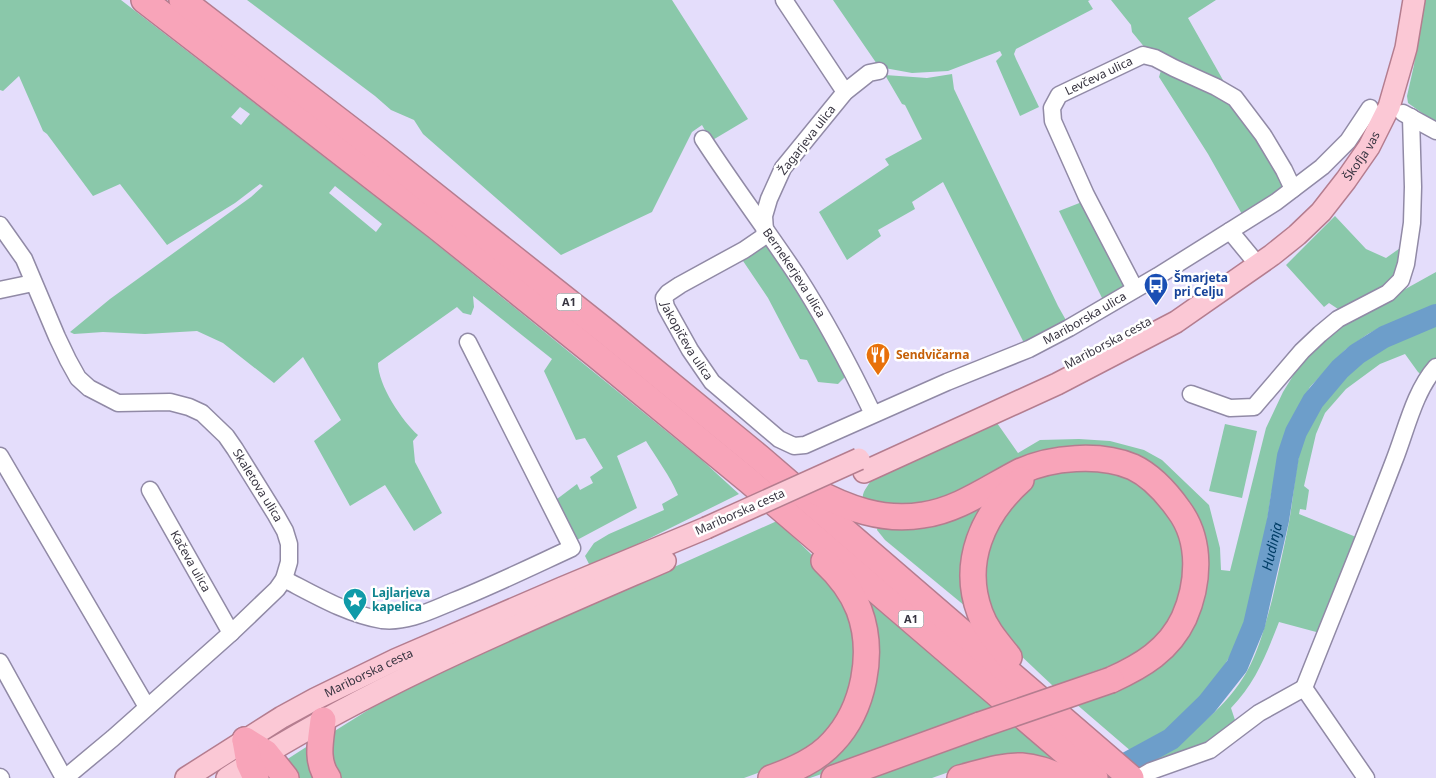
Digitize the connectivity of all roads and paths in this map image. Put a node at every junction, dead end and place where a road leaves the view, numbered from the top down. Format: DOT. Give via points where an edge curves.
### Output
graph roads {
  1 [pos="144,0"];
  2 [pos="182,0"];
  3 [pos="784,0"];
  4 [pos="1414,0"];
  5 [pos="879,71"];
  6 [pos="845,92"];
  7 [pos="1380,108"];
  8 [pos="1411,116"];
  9 [pos="1436,131"];
  10 [pos="703,139"];
  11 [pos="1293,189"];
  12 [pos="0,225"];
  13 [pos="765,231"];
  14 [pos="1230,231"];
  15 [pos="1251,269"];
  16 [pos="33,283"];
  17 [pos="1135,289"];
  18 [pos="0,290"];
  19 [pos="468,342"];
  20 [pos="1436,367"];
  21 [pos="1191,394"];
  22 [pos="873,414"];
  23 [pos="812,442"];
  24 [pos="0,456"];
  25 [pos="760,458"];
  26 [pos="1051,462"];
  27 [pos="749,481"];
  28 [pos="150,490"];
  29 [pos="709,534"];
  30 [pos="284,579"];
  31 [pos="231,632"];
  32 [pos="0,662"];
  33 [pos="1028,688"];
  34 [pos="1304,688"];
  35 [pos="147,707"];
  36 [pos="323,720"];
  37 [pos="254,759"];
  38 [pos="1068,762"];
  39 [pos="65,778"];
  40 [pos="186,778"];
  41 [pos="226,778"];
  42 [pos="286,778"];
  43 [pos="328,778"];
  44 [pos="771,778"];
  45 [pos="834,778"];
  46 [pos="960,778"];
  47 [pos="1094,778"];
  48 [pos="1131,778"];
  49 [pos="1139,778"];
  50 [pos="1366,778"];
  1 -- 27 [label="highway, A1" via="437,227"];
  2 -- 25 [label="highway, A1" via="610,334"];
  3 -- 6 [label="street"];
  4 -- 7 [label="main road, Škofja vas" via="1406,48"];
  5 -- 6 [label="street, Žagarjeva ulica" via="869,73"];
  6 -- 13 [label="street, Žagarjeva ulica" via="783,168 764,216"];
  7 -- 8 [label="street"];
  7 -- 11 [label="street, Mariborska ulica" via="1322,167"];
  7 -- 15 [label="main road, Škofja vas" via="1369,147 1321,212 1297,235"];
  8 -- 9 [label="street"];
  8 -- 21 [label="street" via="1412,223 1401,280 1388,293 1338,319 1320,334 1254,407 1230,408"];
  10 -- 13 [label="street, Bernekerjeva ulica"];
  11 -- 14 [label="street, Mariborska ulica"];
  11 -- 17 [label="street, Levčeva ulica" via="1263,135 1235,98 1155,58 1143,55 1059,95 1052,108 1052,121"];
  12 -- 16 [label="street, Skaletova ulica" via="24,259"];
  13 -- 22 [label="street, Bernekerjeva ulica" via="833,335"];
  13 -- 23 [label="street, Jakopičeva ulica" via="760,241 668,293 664,298 666,307 712,382 779,439 794,446"];
  14 -- 15 [label="street"];
  14 -- 17 [label="street, Mariborska ulica"];
  15 -- 29 [label="main road, Mariborska cesta" via="1176,322 1057,384"];
  16 -- 18 [label="street"];
  16 -- 30 [label="street, Skaletova ulica" via="68,360 78,378 89,388 118,403 170,402 189,407 202,413 226,436 285,532 289,562"];
  17 -- 22 [label="street, Mariborska ulica" via="1029,349"];
  19 -- 30 [label="street" via="572,548 482,590 417,616 395,620 381,620 332,604"];
  20 -- 34 [label="street" via="1416,402"];
  22 -- 23 [label="street, Mariborska ulica"];
  24 -- 35 [label="street"];
  25 -- 26 [label="highway" via="838,503 870,514 897,517 923,516 951,508 1020,471"];
  25 -- 33 [label="highway, A1"];
  26 -- 33 [label="highway" via="1006,494 988,518 978,539 973,566 980,613"];
  26 -- 45 [label="highway, bridge" via="1087,458 1133,467 1154,480 1184,517 1193,540 1196,576 1183,619 1169,640 1138,668 1111,680"];
  27 -- 38 [label="highway, A1"];
  27 -- 44 [label="highway" via="847,587 859,611 865,634 866,662 862,687 844,729 816,756"];
  28 -- 31 [label="street, Kačeva ulica"];
  29 -- 36 [label="main road, Mariborska cesta" via="405,676"];
  29 -- 37 [label="main road, Mariborska cesta" via="562,588 315,699"];
  30 -- 31 [label="street, Skaletova ulica"];
  31 -- 35 [label="street, Skaletova ulica"];
  32 -- 39 [label="street"];
  33 -- 38 [label="highway, A1"];
  34 -- 49 [label="street" via="1259,713 1210,750"];
  34 -- 50 [label="street"];
  35 -- 39 [label="street, Skaletova ulica"];
  36 -- 37 [label="main road, Mariborska cesta"];
  36 -- 43 [label="highway" via="321,762"];
  37 -- 40 [label="main road, Mariborska cesta"];
  37 -- 41 [label="main road, Mariborska cesta"];
  37 -- 42 [label="highway"];
  38 -- 46 [label="highway" via="991,770"];
  38 -- 47 [label="highway, A1"];
  38 -- 48 [label="highway, A1"];
}
